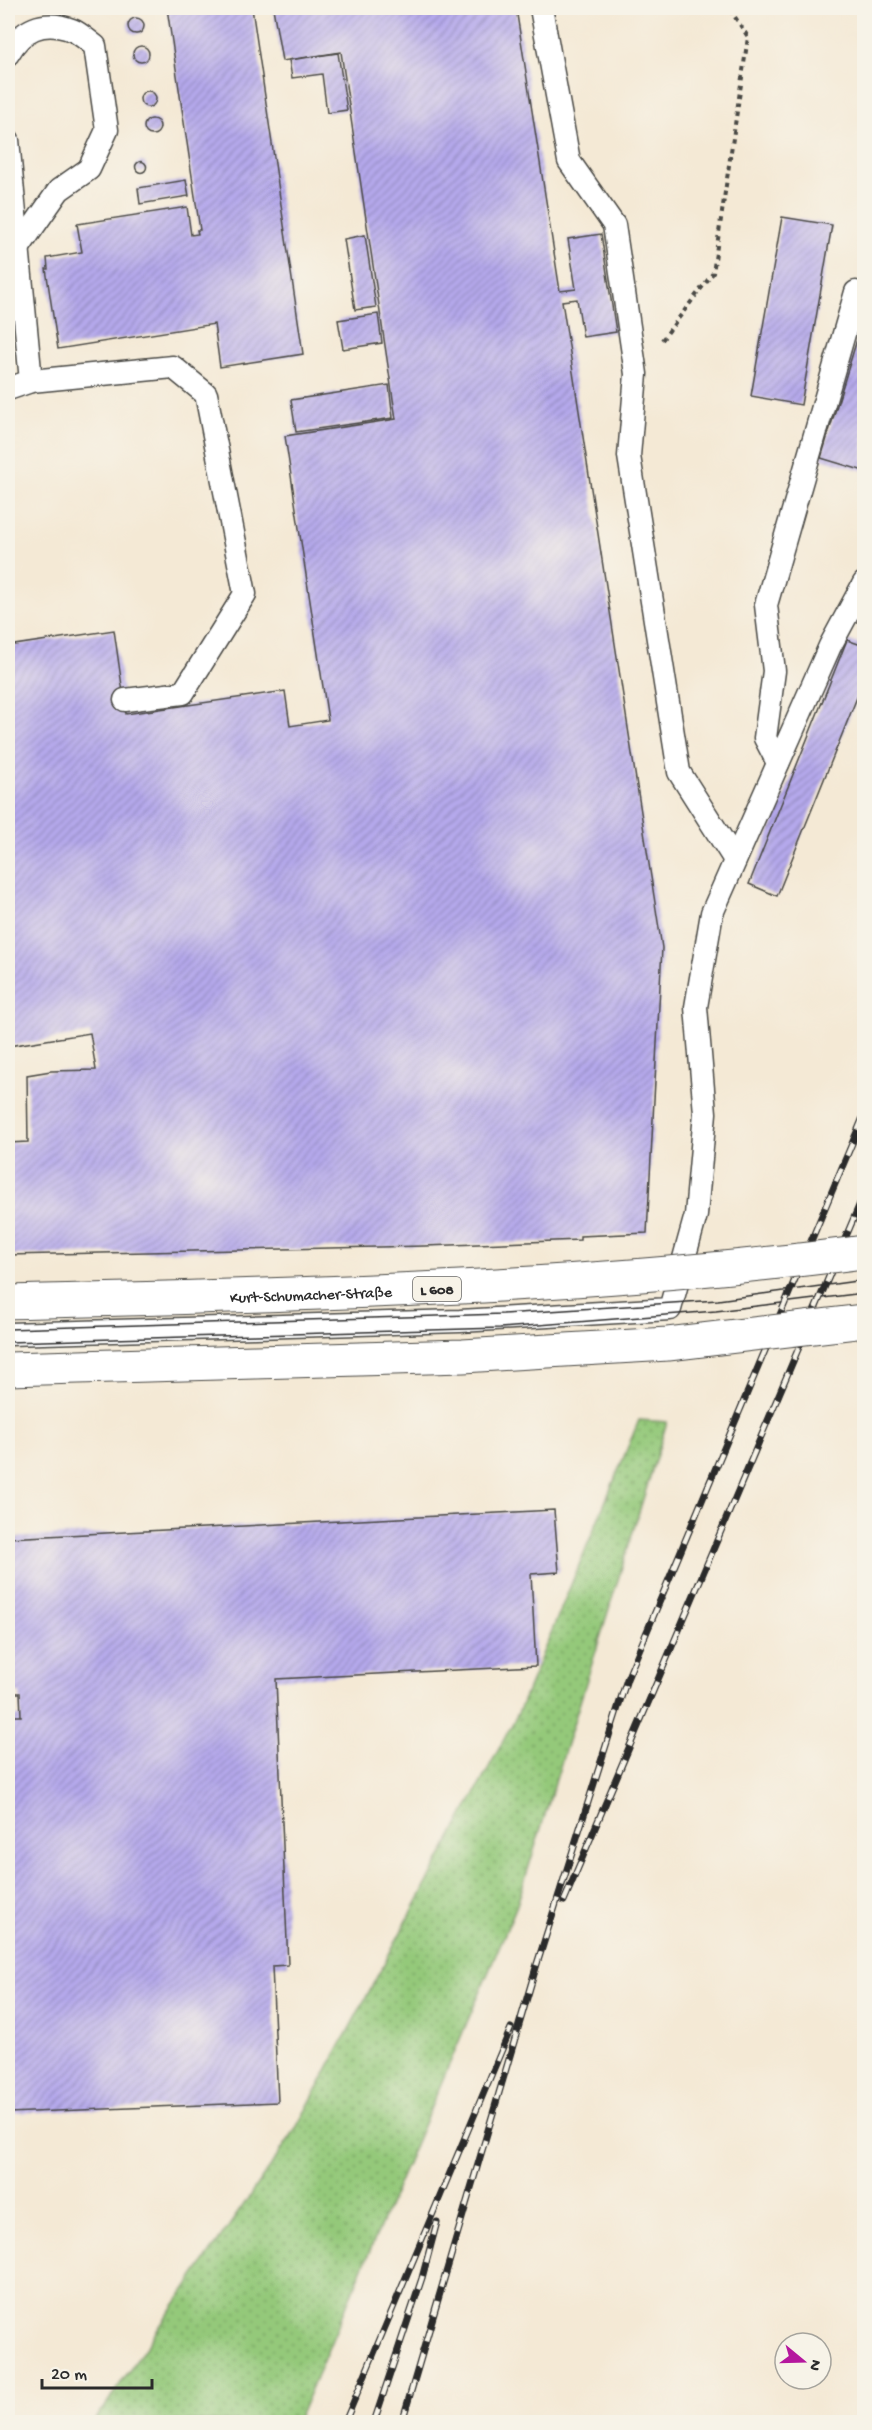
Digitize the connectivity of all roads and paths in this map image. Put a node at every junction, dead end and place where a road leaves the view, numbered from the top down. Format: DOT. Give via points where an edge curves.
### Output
graph roads {
  1 [pos="541,8"];
  2 [pos="729,8"];
  3 [pos="8,51"];
  4 [pos="8,140"];
  5 [pos="17,250"];
  6 [pos="864,295"];
  7 [pos="636,374"];
  8 [pos="31,381"];
  9 [pos="8,389"];
  10 [pos="864,583"];
  11 [pos="125,700"];
  12 [pos="778,763"];
  13 [pos="735,860"];
  14 [pos="864,1252"];
  15 [pos="8,1302"];
  16 [pos="864,1321"];
  17 [pos="8,1334"];
  18 [pos="8,1370"];
  1 -- 7 [label="lane" via="569,161 614,225"];
  2 -- 7 [label="path" via="748,37 713,273"];
  3 -- 5 [label="lane" via="18,37 39,25 72,30 95,46 106,130 89,169 59,190"];
  4 -- 5 [label="lane"];
  5 -- 8 [label="lane"];
  6 -- 12 [label="lane" via="856,292 766,605 774,671 765,738"];
  7 -- 13 [label="lane" via="629,456 679,772"];
  8 -- 9 [label="lane"];
  8 -- 11 [label="lane" via="173,367 206,394 245,594 183,693"];
  10 -- 12 [label="lane" via="830,646"];
  12 -- 13 [label="lane"];
  13 -- 17 [label="lane" via="712,913 696,1007 705,1113 696,1215 670,1309 460,1321"];
  14 -- 15 [label="main road, Kurt-Schumacher-Straße / L 608, bridge" via="757,1266 459,1288"];
  16 -- 18 [label="main road, bridge" via="668,1344 475,1356"];
}
